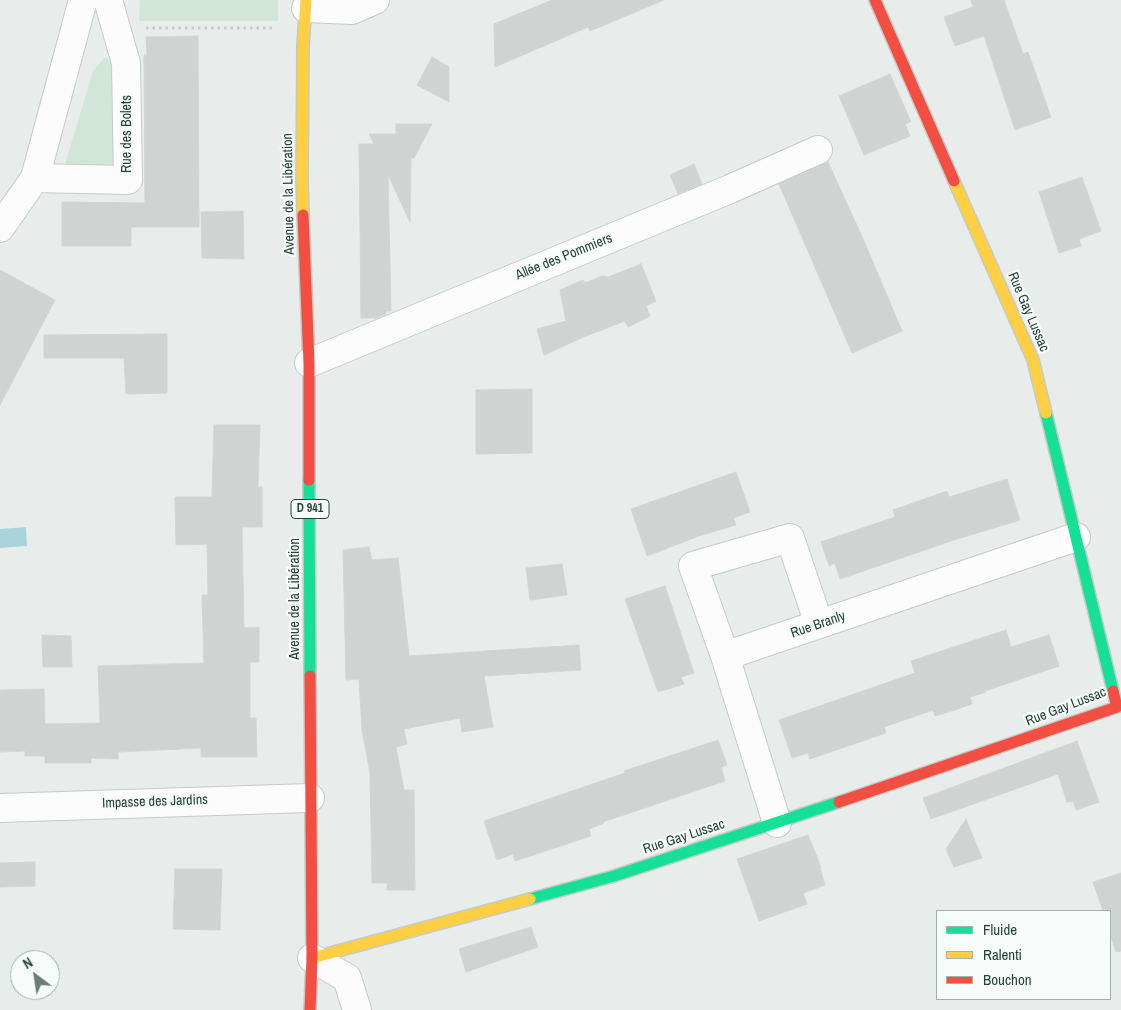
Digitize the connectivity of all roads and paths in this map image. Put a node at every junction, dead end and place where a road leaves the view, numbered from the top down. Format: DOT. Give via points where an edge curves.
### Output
graph roads {
  1 [pos="83,0"];
  2 [pos="108,0"];
  3 [pos="375,0"];
  4 [pos="875,0"];
  5 [pos="306,4"];
  6 [pos="116,28"];
  7 [pos="280,28"];
  8 [pos="818,150"];
  9 [pos="36,178"];
  10 [pos="0,228"];
  11 [pos="309,363"];
  12 [pos="1076,537"];
  13 [pos="820,624"];
  14 [pos="724,656"];
  15 [pos="1119,706"];
  16 [pos="310,798"];
  17 [pos="0,808"];
  18 [pos="777,823"];
  19 [pos="312,958"];
  20 [pos="310,1010"];
  21 [pos="357,1010"];
  1 -- 9 [label="street"];
  2 -- 6 [label="street, Rue des Bolets"];
  3 -- 5 [label="street" via="352,10"];
  4 -- 12 [label="street, Rue Gay Lussac" via="1034,360"];
  5 -- 11 [label="street, Avenue de la Libération / D 941" via="302,179"];
  6 -- 7 [label="path"];
  6 -- 9 [label="street, Rue des Bolets" via="126,63 128,180"];
  8 -- 11 [label="street, Allée des Pommiers"];
  9 -- 10 [label="street"];
  11 -- 16 [label="street, Avenue de la Libération / D 941"];
  12 -- 13 [label="street, Rue Branly"];
  12 -- 15 [label="street, Rue Gay Lussac"];
  13 -- 14 [label="street, Rue Branly"];
  13 -- 14 [label="street" via="790,538 693,566"];
  14 -- 18 [label="street"];
  15 -- 18 [label="street, Rue Gay Lussac"];
  16 -- 17 [label="street, Impasse des Jardins"];
  16 -- 19 [label="street, Avenue de la Libération / D 941"];
  18 -- 19 [label="street, Rue Gay Lussac" via="614,876"];
  19 -- 20 [label="street, Avenue de la Libération / D 941"];
  19 -- 21 [label="street" via="347,978"];
}
